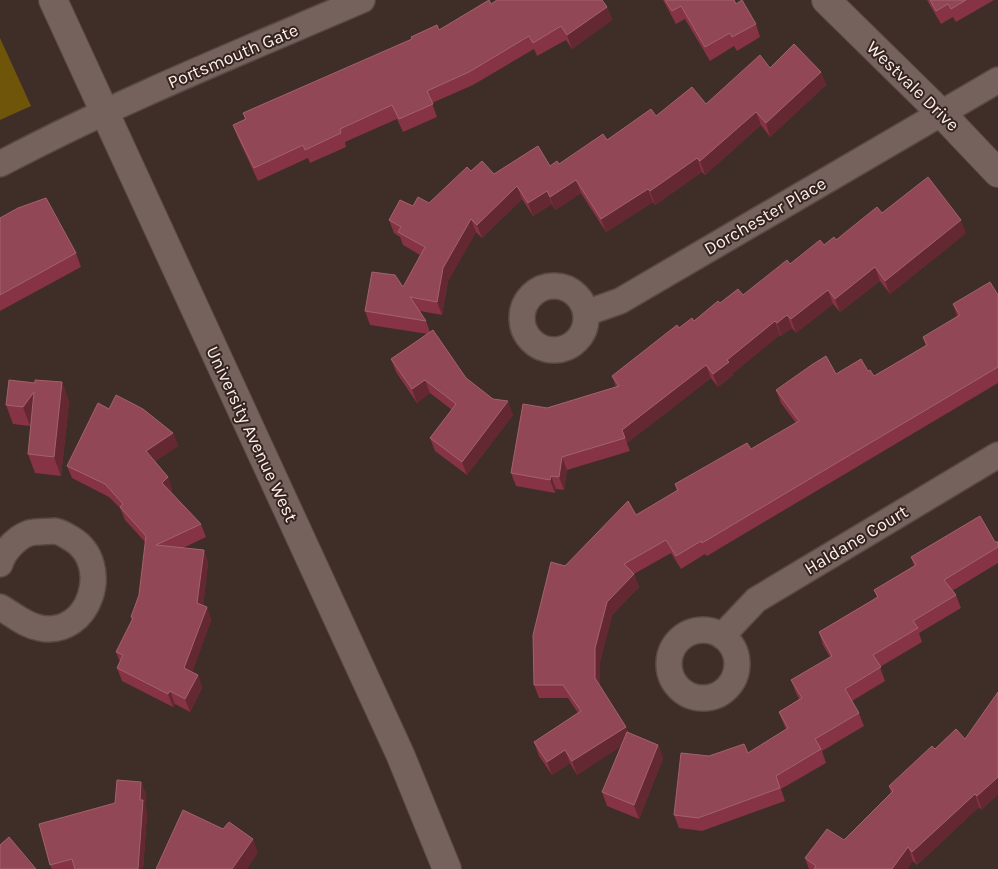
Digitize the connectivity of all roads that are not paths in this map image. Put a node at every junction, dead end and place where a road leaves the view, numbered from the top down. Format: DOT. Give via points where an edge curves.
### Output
graph roads {
  1 [pos="54,0"];
  2 [pos="362,0"];
  3 [pos="826,0"];
  4 [pos="998,80"];
  5 [pos="104,113"];
  6 [pos="941,113"];
  7 [pos="0,164"];
  8 [pos="998,173"];
  9 [pos="586,313"];
  10 [pos="998,454"];
  11 [pos="0,564"];
  12 [pos="3,605"];
  13 [pos="722,636"];
  14 [pos="447,869"];
  1 -- 5 [label="main road, University Avenue West"];
  2 -- 5 [label="street, Portsmouth Gate"];
  3 -- 6 [label="main road, Westvale Drive"];
  4 -- 6 [label="street, Dorchester Place"];
  5 -- 7 [label="street, Portsmouth Gate"];
  5 -- 14 [label="main road, University Avenue West" via="400,754"];
  6 -- 8 [label="main road, Westvale Drive"];
  6 -- 9 [label="street, Dorchester Place" via="620,301"];
  10 -- 13 [label="street, Haldane Court" via="756,600"];
  11 -- 12 [label="street" via="17,540 32,533 55,531 78,543 90,559 95,575 89,603 76,619 60,627 43,629 26,625"];
}
